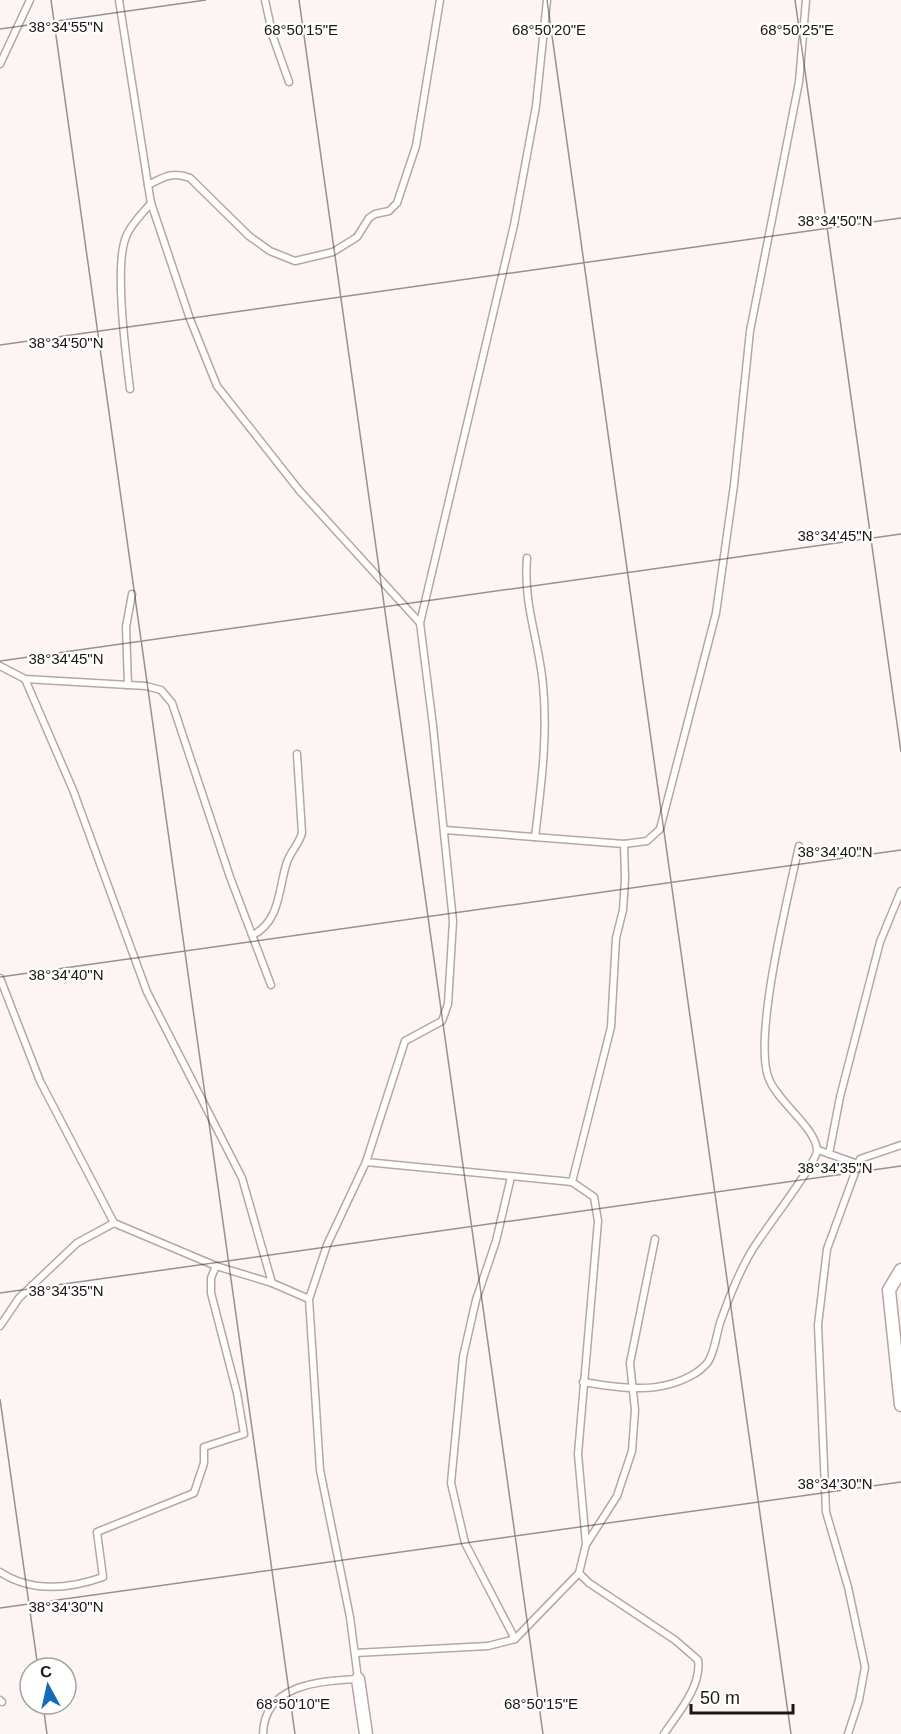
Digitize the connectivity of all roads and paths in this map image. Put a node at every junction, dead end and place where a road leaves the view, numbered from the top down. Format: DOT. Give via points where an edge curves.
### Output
graph roads {
  1 [pos="30,0"];
  2 [pos="119,0"];
  3 [pos="265,0"];
  4 [pos="440,0"];
  5 [pos="547,0"];
  6 [pos="806,0"];
  7 [pos="0,64"];
  8 [pos="289,82"];
  9 [pos="148,185"];
  10 [pos="151,203"];
  11 [pos="130,389"];
  12 [pos="527,558"];
  13 [pos="132,594"];
  14 [pos="420,623"];
  15 [pos="0,666"];
  16 [pos="25,678"];
  17 [pos="128,686"];
  18 [pos="297,754"];
  19 [pos="445,830"];
  20 [pos="535,837"];
  21 [pos="624,844"];
  22 [pos="799,846"];
  23 [pos="901,891"];
  24 [pos="254,935"];
  25 [pos="0,978"];
  26 [pos="271,985"];
  27 [pos="901,1145"];
  28 [pos="818,1150"];
  29 [pos="829,1154"];
  30 [pos="366,1162"];
  31 [pos="858,1164"];
  32 [pos="511,1177"];
  33 [pos="572,1182"];
  34 [pos="114,1223"];
  35 [pos="655,1239"];
  36 [pos="216,1266"];
  37 [pos="901,1270"];
  38 [pos="272,1283"];
  39 [pos="309,1299"];
  40 [pos="0,1326"];
  41 [pos="583,1382"];
  42 [pos="632,1390"];
  43 [pos="901,1406"];
  44 [pos="586,1544"];
  45 [pos="0,1572"];
  46 [pos="579,1573"];
  47 [pos="515,1639"];
  48 [pos="355,1653"];
  49 [pos="358,1679"];
  50 [pos="263,1734"];
  51 [pos="366,1734"];
  52 [pos="664,1734"];
  53 [pos="848,1734"];
  1 -- 7 [label="lane"];
  2 -- 9 [label="lane"];
  3 -- 8 [label="lane"];
  4 -- 9 [label="lane" via="416,146 397,203 389,211 369,218 357,237 333,252 295,261 270,251 249,236 190,178 178,173"];
  5 -- 14 [label="lane" via="536,106 514,225"];
  6 -- 21 [label="lane" via="799,82 750,331 716,613 660,829 647,841"];
  9 -- 10 [label="lane"];
  10 -- 11 [label="lane" via="126,236 123,253 122,294"];
  10 -- 14 [label="lane" via="217,386 299,490"];
  12 -- 20 [label="lane" via="529,615 543,687 543,767"];
  13 -- 17 [label="lane" via="126,627"];
  14 -- 19 [label="lane"];
  15 -- 16 [label="lane"];
  16 -- 17 [label="lane"];
  16 -- 38 [label="lane" via="73,790 147,992 242,1178"];
  17 -- 24 [label="lane" via="161,690 172,703 230,877"];
  18 -- 24 [label="lane" via="300,843 288,859 274,915 265,929"];
  19 -- 20 [label="lane"];
  19 -- 30 [label="lane" via="453,921 448,1004 437,1026 405,1041"];
  20 -- 21 [label="lane"];
  21 -- 33 [label="lane" via="623,910 616,938 611,1028"];
  22 -- 28 [label="lane" via="775,962 764,1041 768,1079 812,1136"];
  23 -- 29 [label="lane" via="880,942"];
  24 -- 26 [label="lane"];
  25 -- 34 [label="lane" via="40,1081"];
  27 -- 31 [label="lane" via="860,1159"];
  28 -- 29 [label="lane"];
  28 -- 42 [label="lane" via="814,1163 749,1254 707,1363 694,1374 660,1387"];
  29 -- 31 [label="lane"];
  30 -- 32 [label="lane"];
  30 -- 39 [label="lane" via="327,1245"];
  31 -- 53 [label="lane" via="827,1249 818,1324 826,1512 851,1598 865,1667"];
  32 -- 33 [label="lane"];
  32 -- 47 [label="lane" via="463,1357 451,1483 465,1543"];
  33 -- 41 [label="lane" via="594,1197 598,1214"];
  34 -- 36 [label="lane"];
  34 -- 40 [label="lane" via="69,1250 20,1298"];
  35 -- 42 [label="lane" via="630,1363"];
  36 -- 38 [label="lane"];
  36 -- 45 [label="lane" via="211,1293 244,1434 204,1447 204,1463 194,1493 97,1532 103,1576 78,1586 42,1587 19,1582"];
  37 -- 43 [label="street" via="890,1290"];
  38 -- 39 [label="lane"];
  39 -- 48 [label="lane" via="320,1470"];
  41 -- 42 [label="lane"];
  41 -- 44 [label="lane" via="578,1454"];
  42 -- 44 [label="lane" via="632,1451 617,1496"];
  44 -- 46 [label="lane"];
  46 -- 47 [label="lane"];
  46 -- 52 [label="lane" via="698,1660 696,1682"];
  47 -- 48 [label="lane" via="488,1646"];
  48 -- 49 [label="lane"];
  49 -- 50 [label="lane" via="311,1684 277,1699 267,1710"];
  49 -- 51 [label="street"];
}
